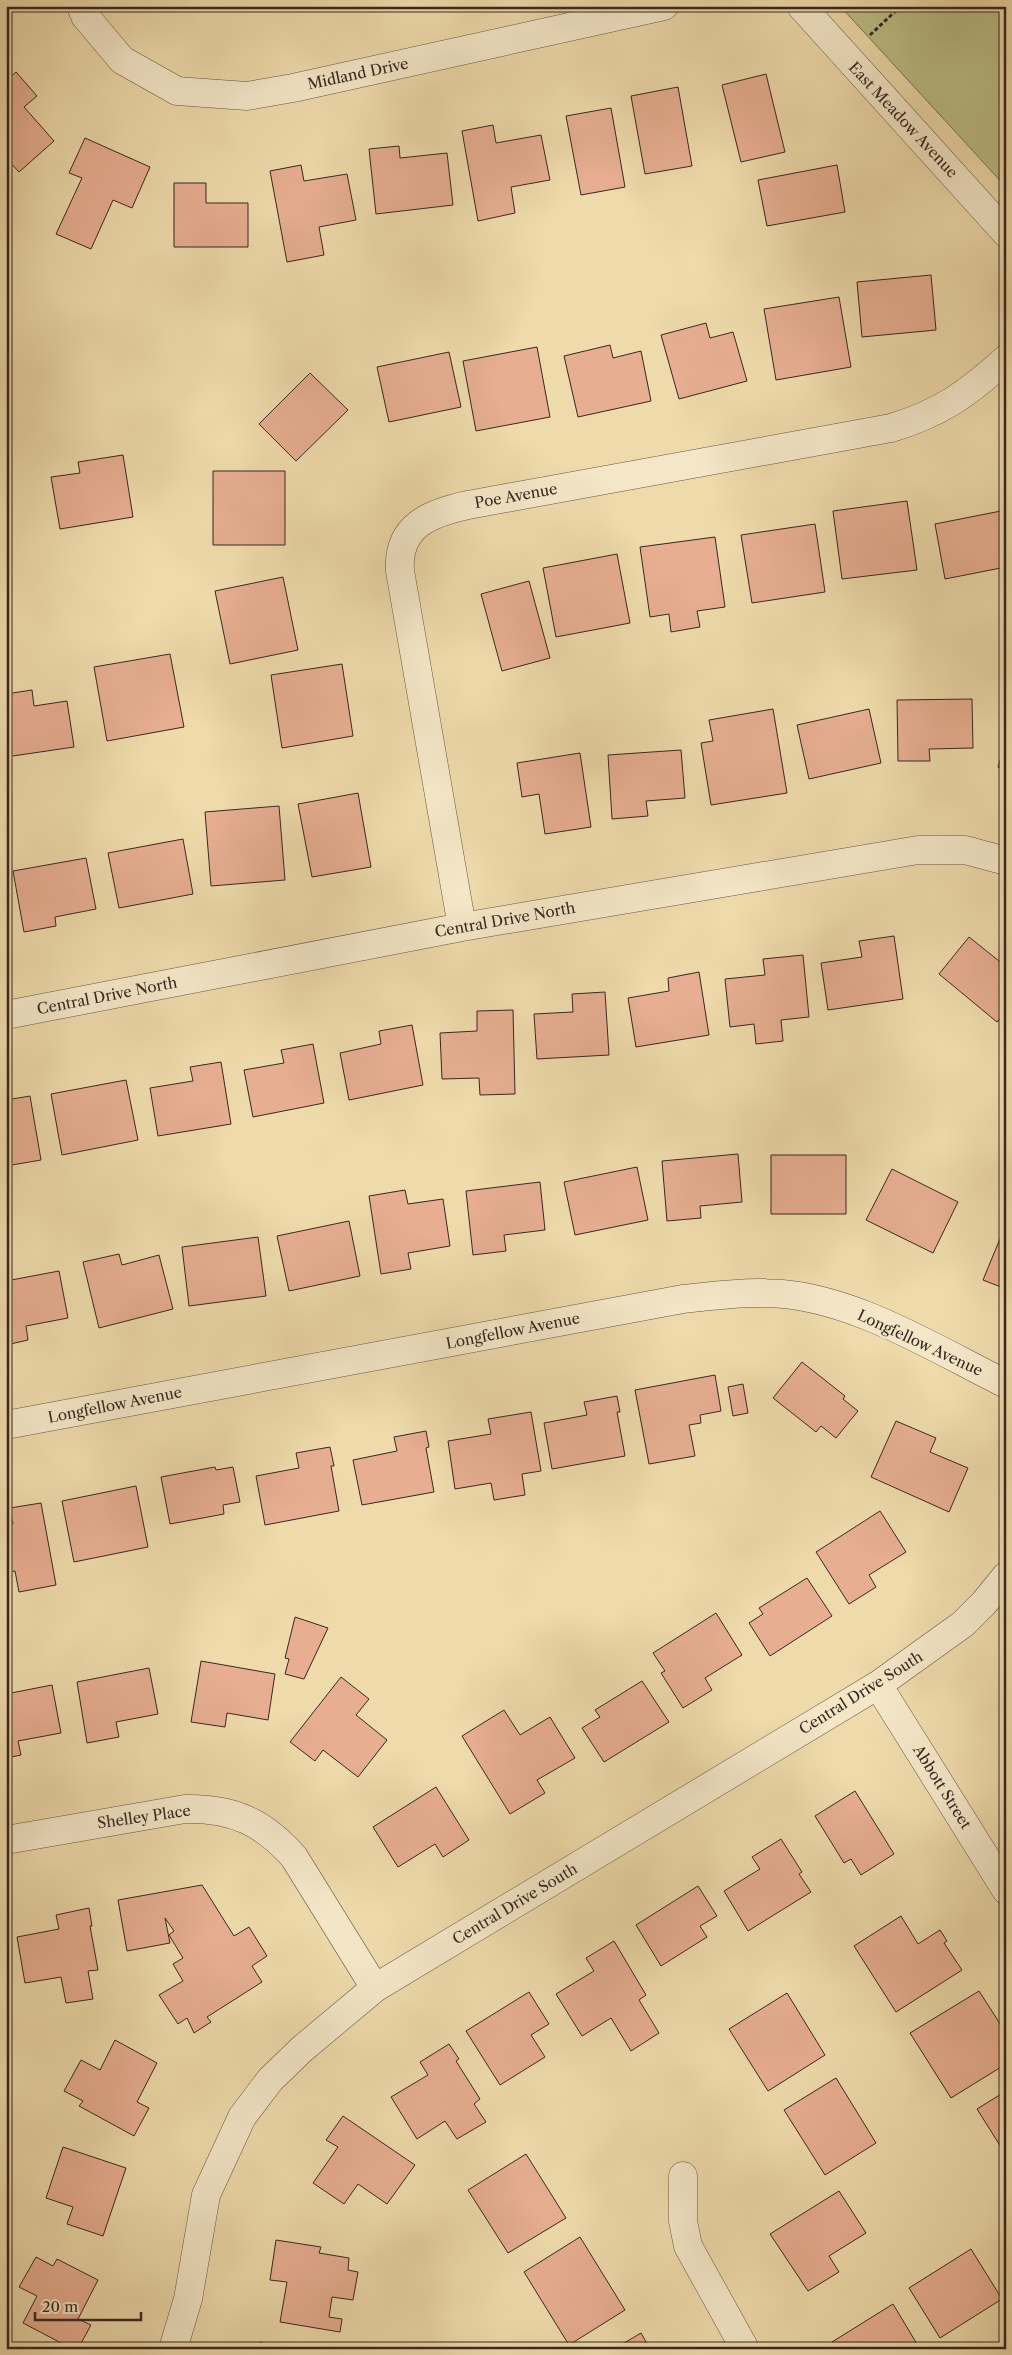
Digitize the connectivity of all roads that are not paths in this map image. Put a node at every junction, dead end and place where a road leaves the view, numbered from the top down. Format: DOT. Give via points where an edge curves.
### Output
graph roads {
  1 [pos="81,6"];
  2 [pos="664,6"];
  3 [pos="801,6"];
  4 [pos="1006,233"];
  5 [pos="1006,359"];
  6 [pos="1006,861"];
  7 [pos="462,927"];
  8 [pos="6,1016"];
  9 [pos="1006,1384"];
  10 [pos="6,1425"];
  11 [pos="1006,1576"];
  12 [pos="878,1685"];
  13 [pos="6,1840"];
  14 [pos="1006,1890"];
  15 [pos="375,1988"];
  16 [pos="684,2176"];
  17 [pos="173,2349"];
  18 [pos="745,2349"];
  1 -- 2 [label="street, Midland Drive" via="85,16 122,60 177,91 247,96"];
  3 -- 4 [label="street, East Meadow Avenue"];
  5 -- 7 [label="street, Poe Avenue" via="957,400 918,420 891,428 459,507 435,513 412,530 400,555 400,571"];
  6 -- 7 [label="street, Central Drive North" via="965,850 918,850"];
  7 -- 8 [label="street, Central Drive North"];
  9 -- 10 [label="street, Longfellow Avenue" via="880,1321 841,1307 805,1297 768,1293 727,1294 683,1299"];
  11 -- 12 [label="street, Central Drive South" via="963,1624"];
  12 -- 14 [label="street, Abbott Street"];
  12 -- 15 [label="street, Central Drive South"];
  13 -- 15 [label="street, Shelley Place" via="185,1809 207,1809 246,1819 264,1828 294,1857"];
  15 -- 17 [label="street, Central Drive South" via="270,2080 242,2117 206,2195 188,2299"];
  16 -- 18 [label="street" via="684,2222 688,2246"];
}
